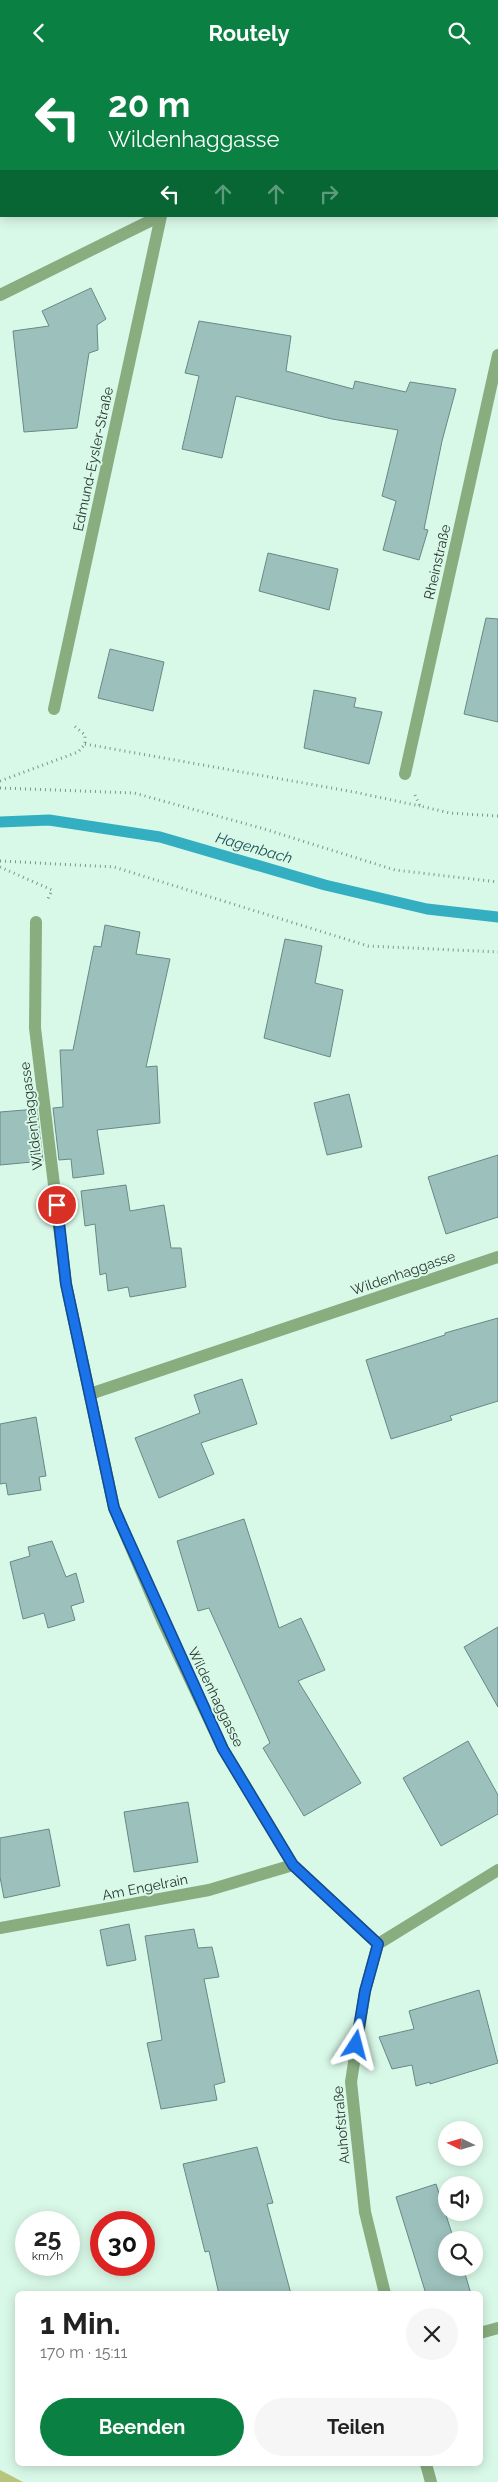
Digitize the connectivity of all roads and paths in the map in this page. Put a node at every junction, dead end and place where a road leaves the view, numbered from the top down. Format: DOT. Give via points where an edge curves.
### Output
graph roads {
  1 [pos="158,217"];
  2 [pos="160,217"];
  3 [pos="0,295"];
  4 [pos="498,355"];
  5 [pos="54,709"];
  6 [pos="85,744"];
  7 [pos="405,775"];
  8 [pos="0,781"];
  9 [pos="0,788"];
  10 [pos="420,806"];
  11 [pos="498,816"];
  12 [pos="0,861"];
  13 [pos="0,867"];
  14 [pos="498,882"];
  15 [pos="36,922"];
  16 [pos="498,952"];
  17 [pos="498,1257"];
  18 [pos="90,1394"];
  19 [pos="293,1865"];
  20 [pos="498,1870"];
  21 [pos="0,1928"];
  22 [pos="378,1944"];
  23 [pos="384,2291"];
  24 [pos="498,2328"];
  25 [pos="483,2332"];
  26 [pos="427,2466"];
  27 [pos="431,2482"];
  1 -- 3 [label="street"];
  2 -- 5 [label="street, Edmund-Eysler-Straße"];
  4 -- 7 [label="street, Rheinstraße"];
  5 -- 6 [label="path" via="85,735"];
  6 -- 8 [label="path" via="78,752"];
  6 -- 10 [label="path" via="354,791"];
  7 -- 10 [label="path"];
  9 -- 14 [label="path" via="134,793 395,870"];
  10 -- 11 [label="path" via="450,813"];
  12 -- 16 [label="path" via="114,867 368,946"];
  13 -- 15 [label="path" via="52,890"];
  15 -- 18 [label="street, Wildenhaggasse" via="36,1028 66,1284"];
  17 -- 18 [label="street, Wildenhaggasse"];
  18 -- 19 [label="street, Wildenhaggasse" via="114,1508 162,1620 223,1749"];
  19 -- 21 [label="street, Am Engelrain" via="209,1890"];
  19 -- 22 [label="street, Wildenhaggasse"];
  20 -- 22 [label="street"];
  22 -- 23 [label="street, Auhofstraße" via="365,1991 351,2082 365,2212"];
  24 -- 25 [label="street"];
  26 -- 27 [label="street"];
}
